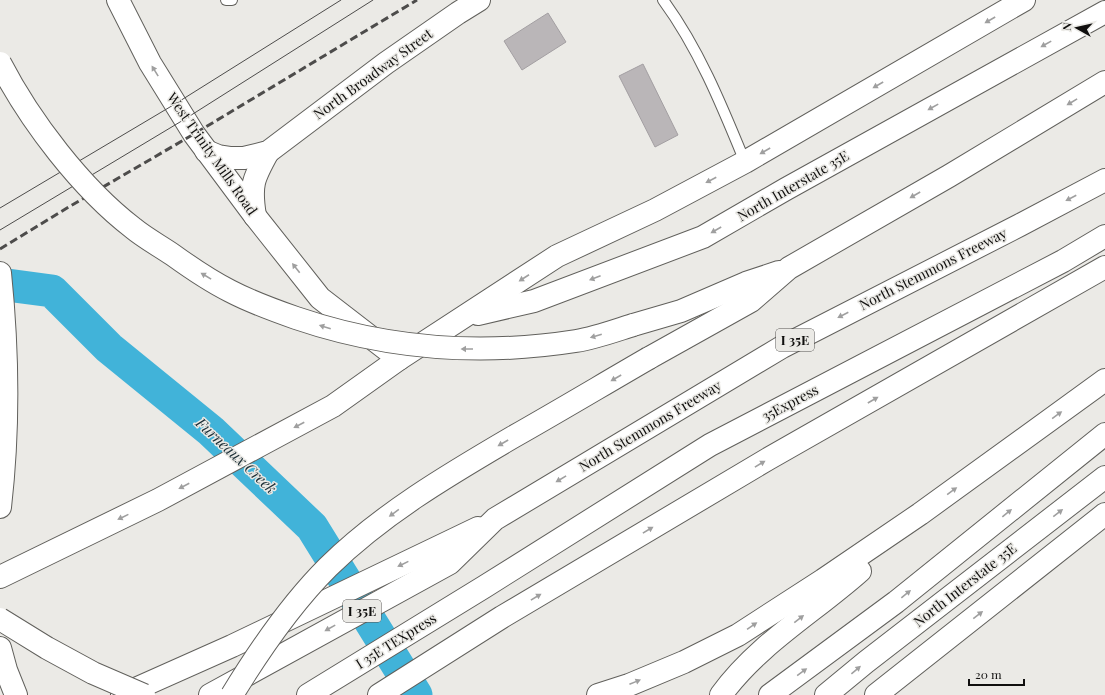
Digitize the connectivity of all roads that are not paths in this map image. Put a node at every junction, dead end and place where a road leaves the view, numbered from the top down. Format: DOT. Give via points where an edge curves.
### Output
graph roads {
  1 [pos="118,0"];
  2 [pos="226,0"];
  3 [pos="232,0"];
  4 [pos="479,0"];
  5 [pos="662,0"];
  6 [pos="1024,0"];
  7 [pos="1090,0"];
  8 [pos="1105,12"];
  9 [pos="1076,27"];
  10 [pos="0,63"];
  11 [pos="1105,82"];
  12 [pos="206,151"];
  13 [pos="268,152"];
  14 [pos="745,162"];
  15 [pos="1105,180"];
  16 [pos="255,216"];
  17 [pos="1105,236"];
  18 [pos="1105,267"];
  19 [pos="789,268"];
  20 [pos="0,272"];
  21 [pos="463,317"];
  22 [pos="400,358"];
  23 [pos="1105,380"];
  24 [pos="1105,434"];
  25 [pos="1105,476"];
  26 [pos="0,507"];
  27 [pos="920,514"];
  28 [pos="1105,514"];
  29 [pos="444,555"];
  30 [pos="0,577"];
  31 [pos="484,587"];
  32 [pos="0,619"];
  33 [pos="0,648"];
  34 [pos="16,695"];
  35 [pos="122,695"];
  36 [pos="144,695"];
  37 [pos="210,695"];
  38 [pos="232,695"];
  39 [pos="308,695"];
  40 [pos="379,695"];
  41 [pos="598,695"];
  42 [pos="721,695"];
  43 [pos="770,695"];
  44 [pos="826,695"];
  45 [pos="876,695"];
  12 -- 1 [label="main road, West Trinity Mills Road, one-way" via="150,63"];
  2 -- 3 [label="lane"];
  4 -- 13 [label="main road, North Broadway Street" via="458,12"];
  5 -- 14 [label="lane" via="695,50 725,112"];
  6 -- 14 [label="main road, one-way"];
  7 -- 9 [label="main road"];
  8 -- 9 [label="main road, North Interstate 35E"];
  9 -- 21 [label="main road, North Interstate 35E, one-way" via="703,237 534,301"];
  19 -- 10 [label="main road, one-way, bridge" via="681,311 577,341 521,348 455,348 377,340 326,328 230,291 133,228 104,203 47,137 19,97"];
  11 -- 19 [label="main road, one-way"];
  12 -- 13 [label="main road, North Broadway Street" via="231,158 244,158"];
  12 -- 16 [label="main road, West Trinity Mills Road"];
  13 -- 16 [label="main road, North Broadway Street" via="254,181"];
  14 -- 21 [label="main road, one-way" via="655,210 557,256"];
  15 -- 29 [label="main road, North Stemmons Freeway / I 35E, one-way" via="782,346 495,519"];
  22 -- 16 [label="main road, West Trinity Mills Road, one-way" via="320,298"];
  17 -- 31 [label="main road, 35Express" via="1063,261 710,445"];
  40 -- 18 [label="main road, one-way" via="502,617 768,459"];
  19 -- 38 [label="main road, one-way, bridge" via="751,301 479,457 422,492 366,533 328,567 299,599 270,636"];
  20 -- 26 [label="main road" via="7,420"];
  21 -- 22 [label="main road"];
  22 -- 30 [label="main road, one-way" via="333,406 158,500"];
  27 -- 23 [label="main road, one-way"];
  43 -- 24 [label="main road, one-way" via="896,602"];
  44 -- 25 [label="main road, North Interstate 35E, one-way"];
  41 -- 27 [label="main road, one-way" via="684,662 738,635"];
  42 -- 27 [label="main road, one-way" via="728,685 786,629 858,572"];
  45 -- 28 [label="main road, one-way"];
  29 -- 35 [label="main road, one-way, bridge"];
  29 -- 37 [label="main road, I 35E, one-way"];
  31 -- 39 [label="main road, I 35E TEXpress"];
  32 -- 36 [label="main road, bridge" via="93,673"];
  33 -- 34 [label="main road"];
}
